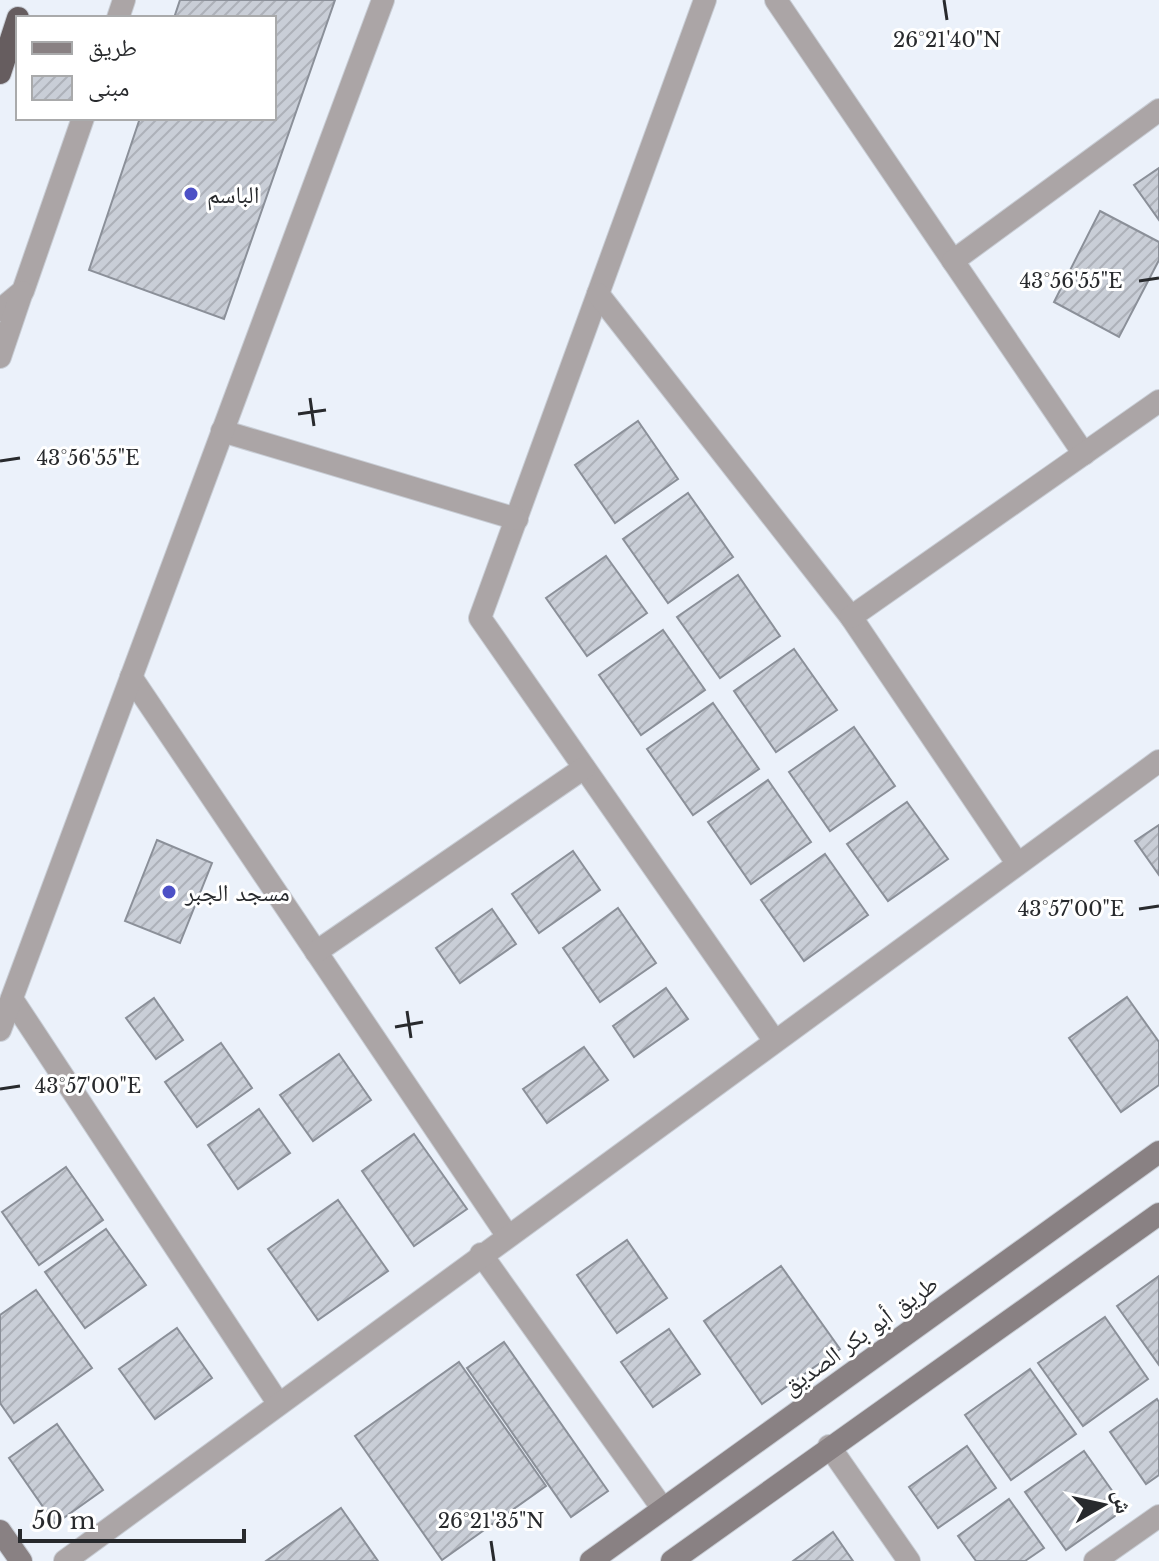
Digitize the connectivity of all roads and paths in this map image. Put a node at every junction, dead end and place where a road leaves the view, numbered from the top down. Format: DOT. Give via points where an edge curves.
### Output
graph roads {
  1 [pos="383,0"];
  2 [pos="705,0"];
  3 [pos="776,0"];
  4 [pos="16,24"];
  5 [pos="0,73"];
  6 [pos="1159,110"];
  7 [pos="82,120"];
  8 [pos="953,261"];
  9 [pos="23,291"];
  10 [pos="598,294"];
  11 [pos="0,310"];
  12 [pos="0,357"];
  13 [pos="1159,401"];
  14 [pos="222,431"];
  15 [pos="1084,454"];
  16 [pos="517,519"];
  17 [pos="851,617"];
  18 [pos="131,677"];
  19 [pos="1159,761"];
  20 [pos="584,768"];
  21 [pos="1017,863"];
  22 [pos="316,952"];
  23 [pos="12,999"];
  24 [pos="0,1030"];
  25 [pos="774,1040"];
  26 [pos="1159,1152"];
  27 [pos="1159,1214"];
  28 [pos="507,1235"];
  29 [pos="481,1254"];
  30 [pos="278,1403"];
  31 [pos="829,1446"];
  32 [pos="663,1509"];
  33 [pos="1159,1516"];
  34 [pos="0,1531"];
  35 [pos="21,1561"];
  36 [pos="65,1561"];
  37 [pos="591,1561"];
  38 [pos="672,1561"];
  39 [pos="909,1561"];
  40 [pos="1095,1561"];
  1 -- 14 [label="street"];
  2 -- 10 [label="street"];
  3 -- 8 [label="street"];
  4 -- 5 [label="highway"];
  6 -- 8 [label="street"];
  7 -- 9 [label="street"];
  8 -- 15 [label="street"];
  9 -- 11 [label="street"];
  9 -- 12 [label="street"];
  10 -- 16 [label="street"];
  10 -- 17 [label="street"];
  13 -- 15 [label="street"];
  14 -- 16 [label="street"];
  14 -- 18 [label="street"];
  15 -- 17 [label="street"];
  16 -- 20 [label="street" via="480,618"];
  17 -- 21 [label="street"];
  18 -- 22 [label="street"];
  18 -- 23 [label="street"];
  19 -- 21 [label="street"];
  20 -- 22 [label="street"];
  20 -- 25 [label="street"];
  21 -- 25 [label="street"];
  22 -- 28 [label="street"];
  23 -- 24 [label="street"];
  23 -- 30 [label="street"];
  25 -- 28 [label="street"];
  26 -- 32 [label="main road, طريق أبو بكر الصديق"];
  27 -- 31 [label="main road"];
  28 -- 29 [label="street"];
  29 -- 30 [label="street"];
  29 -- 32 [label="street"];
  30 -- 36 [label="street"];
  31 -- 38 [label="main road"];
  31 -- 39 [label="street"];
  32 -- 37 [label="main road, طريق أبو بكر الصديق"];
  33 -- 40 [label="street"];
  34 -- 35 [label="main road"];
}
